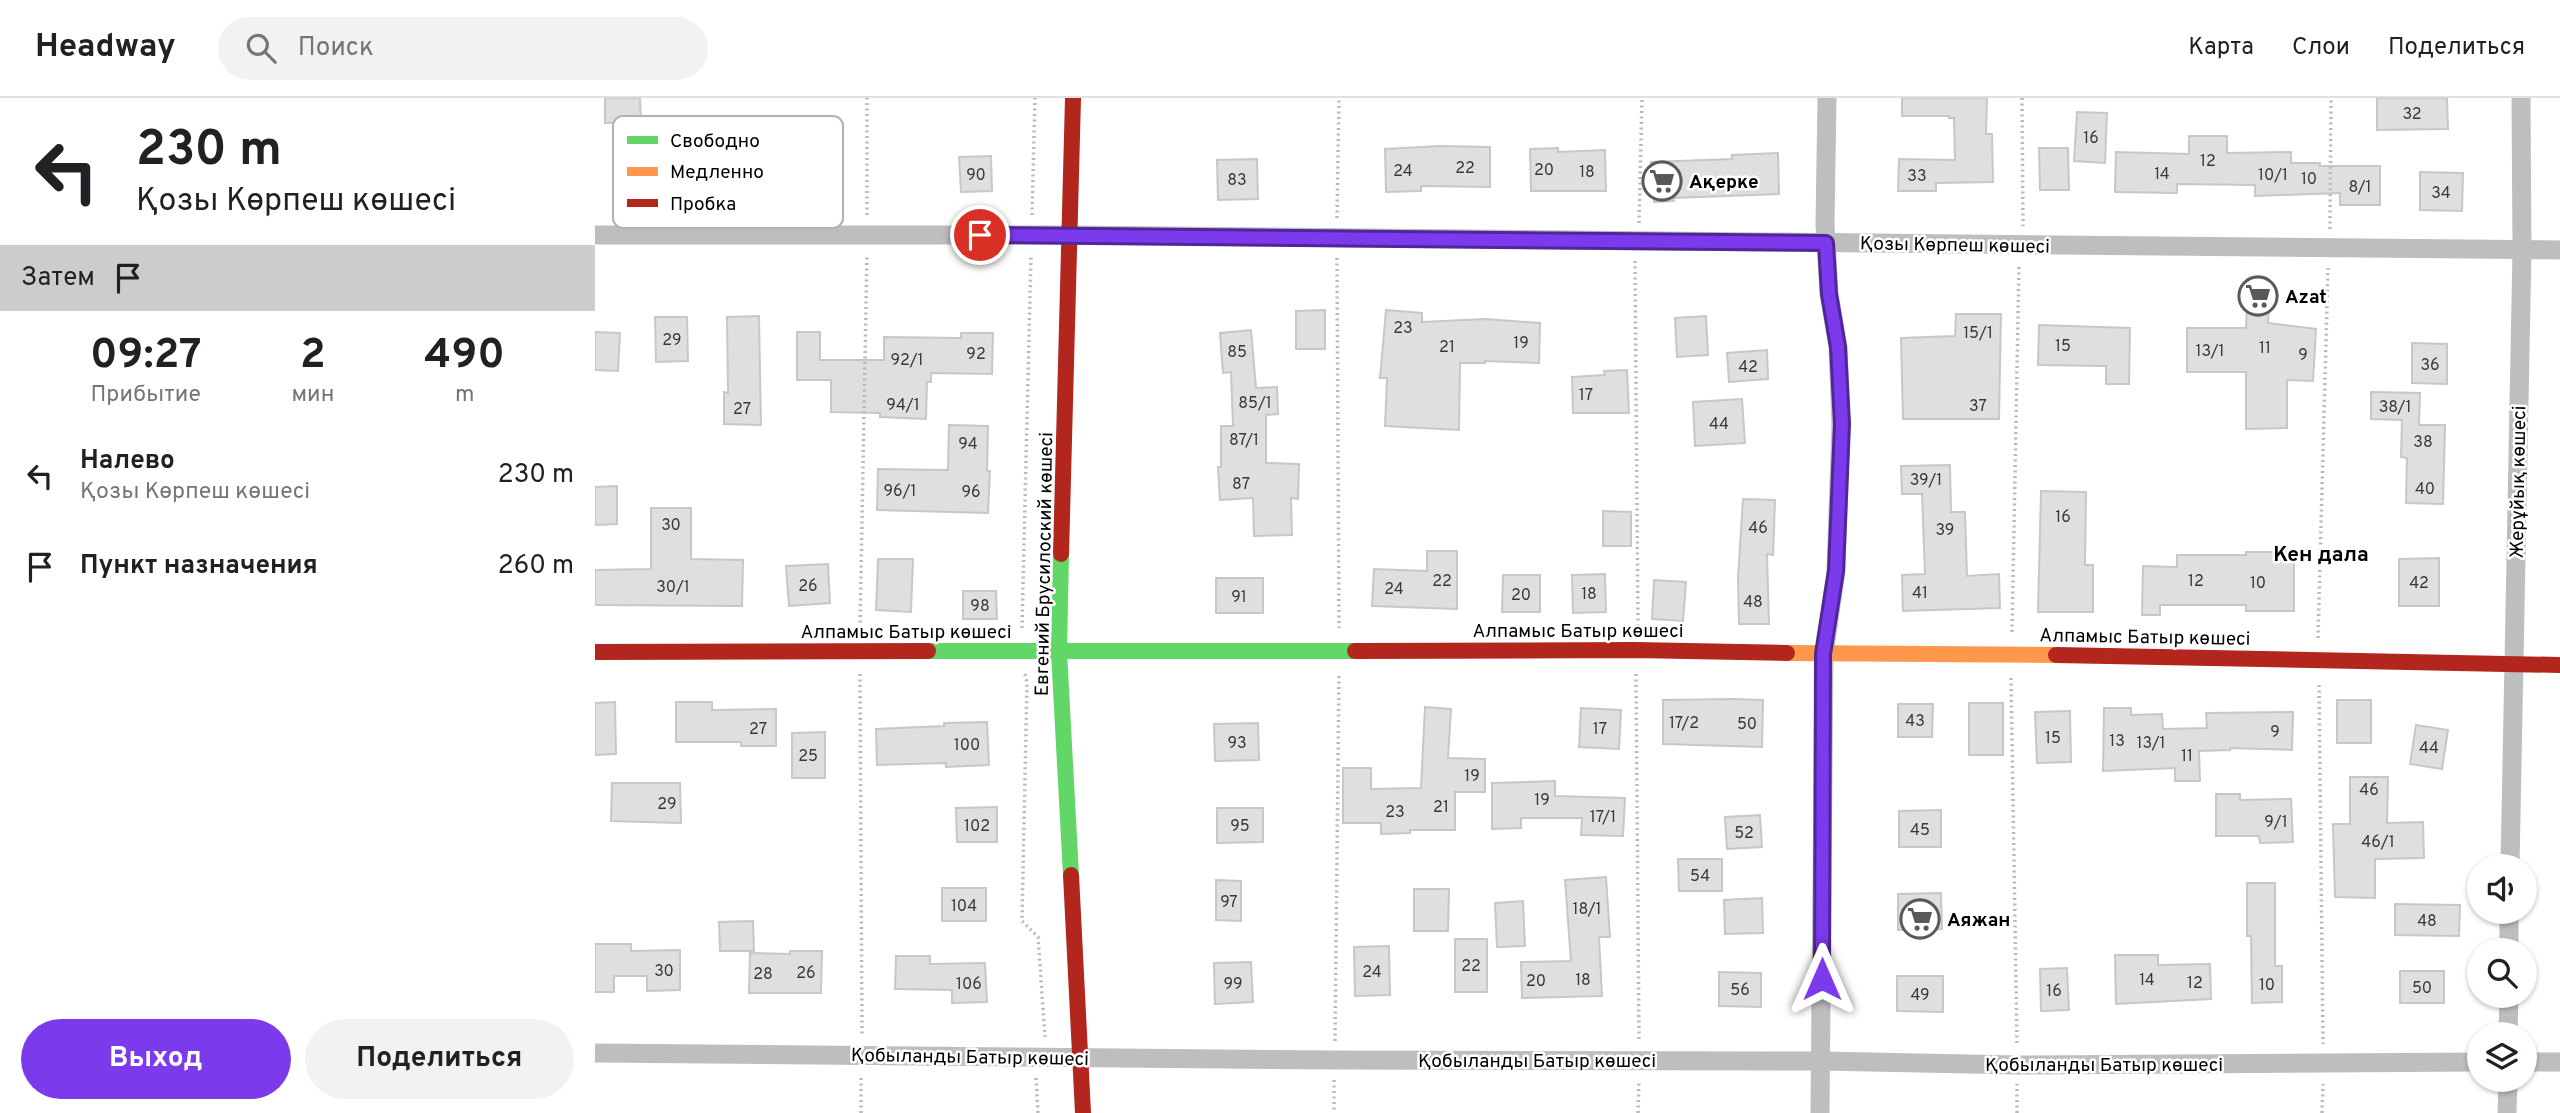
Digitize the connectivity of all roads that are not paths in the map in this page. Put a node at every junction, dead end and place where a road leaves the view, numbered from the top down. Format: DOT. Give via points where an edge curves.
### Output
graph roads {
  1 [pos="1073,98"];
  2 [pos="1827,98"];
  3 [pos="2521,98"];
  4 [pos="595,234"];
  5 [pos="1070,235"];
  6 [pos="1826,243"];
  7 [pos="2522,250"];
  8 [pos="2560,250"];
  9 [pos="595,652"];
  10 [pos="1059,652"];
  11 [pos="1823,654"];
  12 [pos="2512,665"];
  13 [pos="2560,665"];
  14 [pos="2510,854"];
  15 [pos="595,1053"];
  16 [pos="1082,1057"];
  17 [pos="1821,1061"];
  18 [pos="2467,1062"];
  19 [pos="2537,1062"];
  20 [pos="2560,1062"];
  21 [pos="2508,1092"];
  22 [pos="1083,1113"];
  23 [pos="1820,1113"];
  24 [pos="2507,1113"];
  1 -- 5 [label="street, Евгений Брусилоский көшесі"];
  2 -- 6 [label="street"];
  3 -- 7 [label="street, Жерұйық көшесі"];
  4 -- 5 [label="street, Қозы Көрпеш көшесі"];
  5 -- 6 [label="street, Қозы Көрпеш көшесі"];
  5 -- 10 [label="street, Евгений Брусилоский көшесі"];
  6 -- 7 [label="street, Қозы Көрпеш көшесі"];
  6 -- 11 [label="street" via="1842,424 1836,571"];
  7 -- 8 [label="street, Қозы Көрпеш көшесі"];
  7 -- 12 [label="street, Жерұйық көшесі"];
  9 -- 10 [label="street, Алпамыс Батыр көшесі"];
  10 -- 11 [label="street, Алпамыс Батыр көшесі" via="1636,650"];
  10 -- 16 [label="street, Евгений Брусилоский көшесі"];
  11 -- 12 [label="street, Алпамыс Батыр көшесі"];
  11 -- 17 [label="street"];
  12 -- 13 [label="street, Алпамыс Батыр көшесі"];
  12 -- 14 [label="street, Жерұйық көшесі"];
  15 -- 16 [label="street, Қобыланды Батыр көшесі"];
  16 -- 17 [label="street, Қобыланды Батыр көшесі"];
  16 -- 22 [label="street, Евгений Брусилоский көшесі"];
  17 -- 18 [label="street, Қобыланды Батыр көшесі" via="2018,1065"];
  17 -- 23 [label="street"];
  19 -- 20 [label="street"];
  21 -- 24 [label="street"];
}
